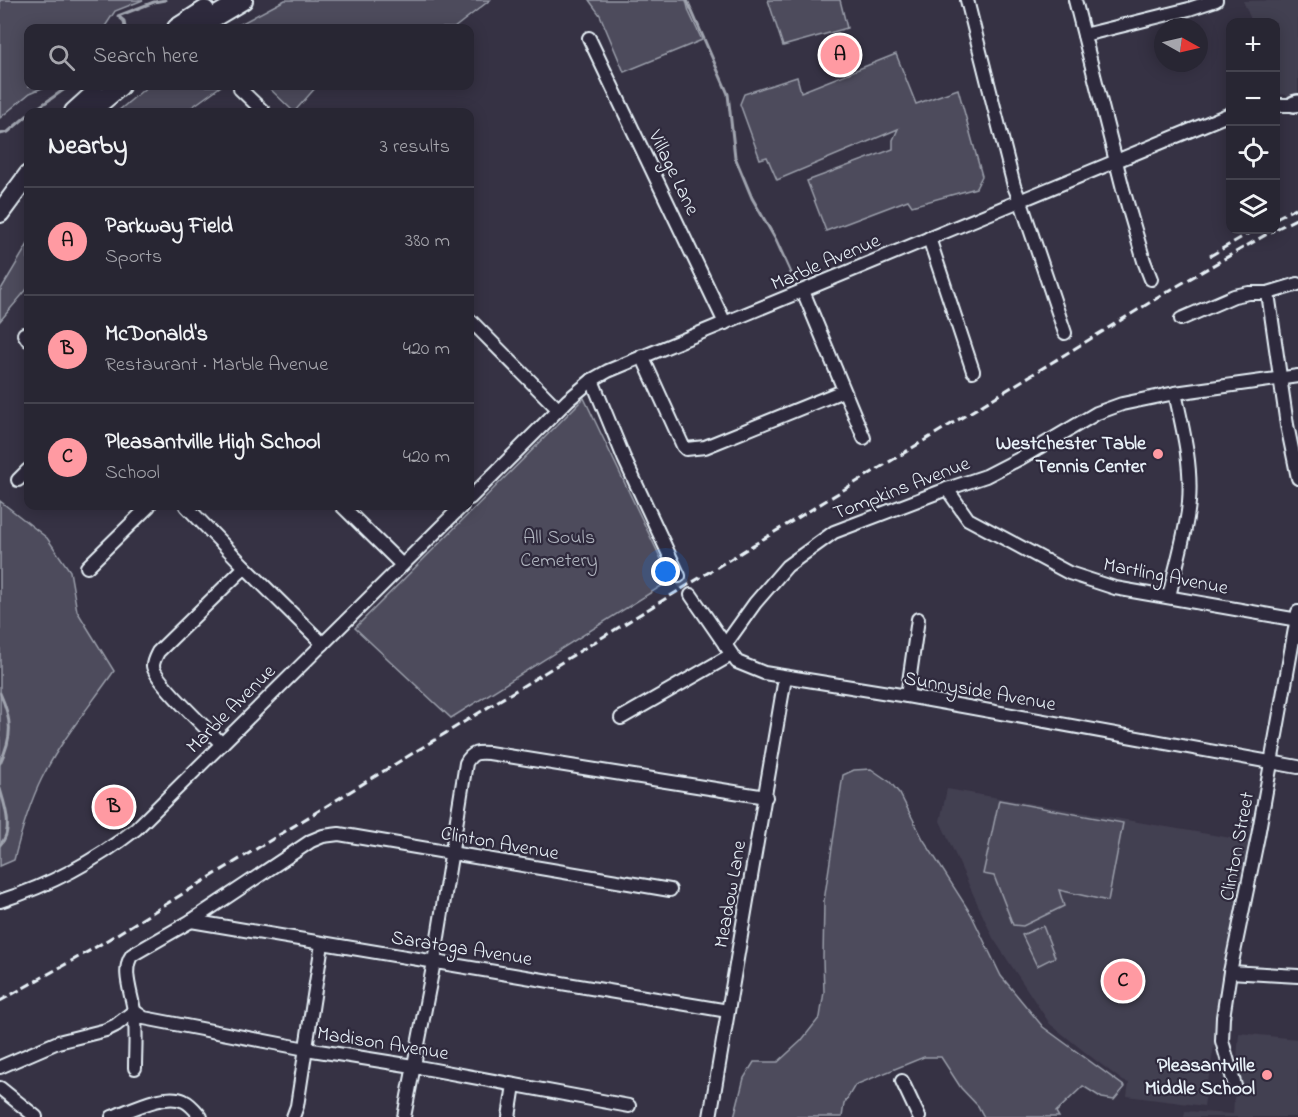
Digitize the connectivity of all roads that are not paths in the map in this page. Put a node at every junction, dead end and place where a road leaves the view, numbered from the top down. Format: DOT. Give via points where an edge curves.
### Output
graph roads {
  1 [pos="222,0"];
  2 [pos="243,0"];
  3 [pos="967,0"];
  4 [pos="1075,0"];
  5 [pos="1216,0"];
  6 [pos="1187,4"];
  7 [pos="183,24"];
  8 [pos="203,24"];
  9 [pos="1084,35"];
  10 [pos="589,38"];
  11 [pos="99,90"];
  12 [pos="115,90"];
  13 [pos="241,90"];
  14 [pos="1296,104"];
  15 [pos="1280,105"];
  16 [pos="79,108"];
  17 [pos="94,108"];
  18 [pos="260,108"];
  19 [pos="1226,116"];
  20 [pos="1116,161"];
  21 [pos="24,164"];
  22 [pos="24,180"];
  23 [pos="0,194"];
  24 [pos="1019,201"];
  25 [pos="0,213"];
  26 [pos="929,238"];
  27 [pos="1151,279"];
  28 [pos="1298,284"];
  29 [pos="803,291"];
  30 [pos="1268,293"];
  31 [pos="1181,319"];
  32 [pos="725,323"];
  33 [pos="474,324"];
  34 [pos="1065,333"];
  35 [pos="642,356"];
  36 [pos="973,371"];
  37 [pos="1298,376"];
  38 [pos="1280,378"];
  39 [pos="592,380"];
  40 [pos="843,391"];
  41 [pos="1175,393"];
  42 [pos="558,409"];
  43 [pos="864,438"];
  44 [pos="24,474"];
  45 [pos="1298,478"];
  46 [pos="18,480"];
  47 [pos="474,482"];
  48 [pos="480,488"];
  49 [pos="947,489"];
  50 [pos="474,494"];
  51 [pos="145,510"];
  52 [pos="190,510"];
  53 [pos="346,510"];
  54 [pos="458,510"];
  55 [pos="402,566"];
  56 [pos="87,567"];
  57 [pos="245,567"];
  58 [pos="679,576"];
  59 [pos="691,595"];
  60 [pos="1169,597"];
  61 [pos="1297,617"];
  62 [pos="918,619"];
  63 [pos="323,644"];
  64 [pos="728,650"];
  65 [pos="785,678"];
  66 [pos="907,696"];
  67 [pos="621,718"];
  68 [pos="222,744"];
  69 [pos="1271,762"];
  70 [pos="1298,767"];
  71 [pos="766,797"];
  72 [pos="451,853"];
  73 [pos="670,890"];
  74 [pos="0,901"];
  75 [pos="190,921"];
  76 [pos="322,944"];
  77 [pos="434,962"];
  78 [pos="1230,972"];
  79 [pos="1298,976"];
  80 [pos="134,1011"];
  81 [pos="728,1011"];
  82 [pos="306,1049"];
  83 [pos="413,1066"];
  84 [pos="0,1067"];
  85 [pos="135,1068"];
  86 [pos="902,1081"];
  87 [pos="514,1085"];
  88 [pos="1235,1086"];
  89 [pos="0,1088"];
  90 [pos="628,1106"];
  91 [pos="36,1117"];
  92 [pos="112,1117"];
  93 [pos="201,1117"];
  94 [pos="293,1117"];
  95 [pos="404,1117"];
  96 [pos="509,1117"];
  97 [pos="710,1117"];
  98 [pos="919,1117"];
  1 -- 7 [label="highway"];
  2 -- 8 [label="highway"];
  3 -- 24 [label="street"];
  4 -- 9 [label="street"];
  5 -- 6 [label="street"];
  6 -- 9 [label="street"];
  9 -- 20 [label="street"];
  10 -- 32 [label="street, Village Lane"];
  11 -- 16 [label="highway"];
  12 -- 17 [label="highway"];
  13 -- 18 [label="street"];
  14 -- 15 [label="street"];
  19 -- 20 [label="street, Marble Avenue"];
  20 -- 24 [label="street, Marble Avenue"];
  20 -- 27 [label="street"];
  21 -- 23 [label="highway"];
  22 -- 25 [label="highway"];
  24 -- 26 [label="street, Marble Avenue"];
  24 -- 34 [label="street"];
  26 -- 29 [label="street, Marble Avenue"];
  26 -- 36 [label="street"];
  28 -- 30 [label="street"];
  29 -- 32 [label="street, Marble Avenue"];
  29 -- 40 [label="street"];
  30 -- 31 [label="street" via="1234,296"];
  30 -- 38 [label="street"];
  32 -- 35 [label="street, Marble Avenue"];
  33 -- 42 [label="street"];
  35 -- 39 [label="street, Marble Avenue"];
  35 -- 40 [label="street" via="686,449 705,447"];
  37 -- 38 [label="street, Tompkins Avenue"];
  38 -- 41 [label="street, Tompkins Avenue"];
  38 -- 45 [label="street"];
  39 -- 42 [label="street, Marble Avenue"];
  39 -- 58 [label="street"];
  40 -- 43 [label="street"];
  41 -- 49 [label="street, Tompkins Avenue" via="1097,413 986,476"];
  41 -- 60 [label="street" via="1190,469 1189,504"];
  42 -- 48 [label="street, Marble Avenue"];
  44 -- 46 [label="street"];
  47 -- 48 [label="street"];
  48 -- 50 [label="street, Marble Avenue"];
  49 -- 60 [label="street, Martling Avenue" via="968,519 1069,573 1115,588"];
  49 -- 64 [label="street, Tompkins Avenue" via="834,532 813,546 787,566 755,603"];
  51 -- 56 [label="street"];
  52 -- 57 [label="street"];
  53 -- 55 [label="street"];
  54 -- 55 [label="street, Marble Avenue"];
  55 -- 63 [label="street, Marble Avenue"];
  57 -- 63 [label="street"];
  57 -- 68 [label="street" via="158,652 153,664 164,685"];
  59 -- 64 [label="street, Sunnyside Avenue"];
  60 -- 61 [label="street, Martling Avenue"];
  61 -- 69 [label="street, Clinton Street"];
  62 -- 66 [label="street"];
  63 -- 68 [label="street, Marble Avenue"];
  64 -- 65 [label="street, Sunnyside Avenue" via="744,666"];
  64 -- 67 [label="street"];
  65 -- 66 [label="street, Sunnyside Avenue"];
  65 -- 71 [label="street, Meadow Lane"];
  66 -- 69 [label="street, Sunnyside Avenue"];
  68 -- 74 [label="street, Marble Avenue" via="148,817 108,850 61,878"];
  69 -- 70 [label="street, Sunnyside Avenue"];
  69 -- 78 [label="street, Clinton Street"];
  71 -- 72 [label="street" via="477,752 466,763"];
  71 -- 81 [label="street, Meadow Lane"];
  72 -- 73 [label="street, Clinton Avenue"];
  72 -- 75 [label="street, Clinton Avenue" via="339,834 323,836"];
  72 -- 77 [label="street"];
  75 -- 76 [label="street, Saratoga Avenue"];
  75 -- 80 [label="street" via="129,959 127,970"];
  76 -- 77 [label="street, Saratoga Avenue"];
  76 -- 82 [label="street"];
  77 -- 81 [label="street, Saratoga Avenue"];
  77 -- 83 [label="street"];
  78 -- 79 [label="street"];
  78 -- 88 [label="street, Clinton Street" via="1222,1041"];
  80 -- 82 [label="street, Madison Avenue" via="144,1018"];
  80 -- 84 [label="street" via="106,1030 58,1042"];
  80 -- 85 [label="street"];
  81 -- 97 [label="street, Meadow Lane"];
  82 -- 83 [label="street, Madison Avenue"];
  82 -- 94 [label="street"];
  83 -- 87 [label="street, Madison Avenue"];
  83 -- 95 [label="street"];
  86 -- 98 [label="street"];
  87 -- 90 [label="street, Madison Avenue"];
  87 -- 96 [label="street"];
  89 -- 91 [label="street"];
  92 -- 93 [label="street" via="165,1098 183,1100"];
}
